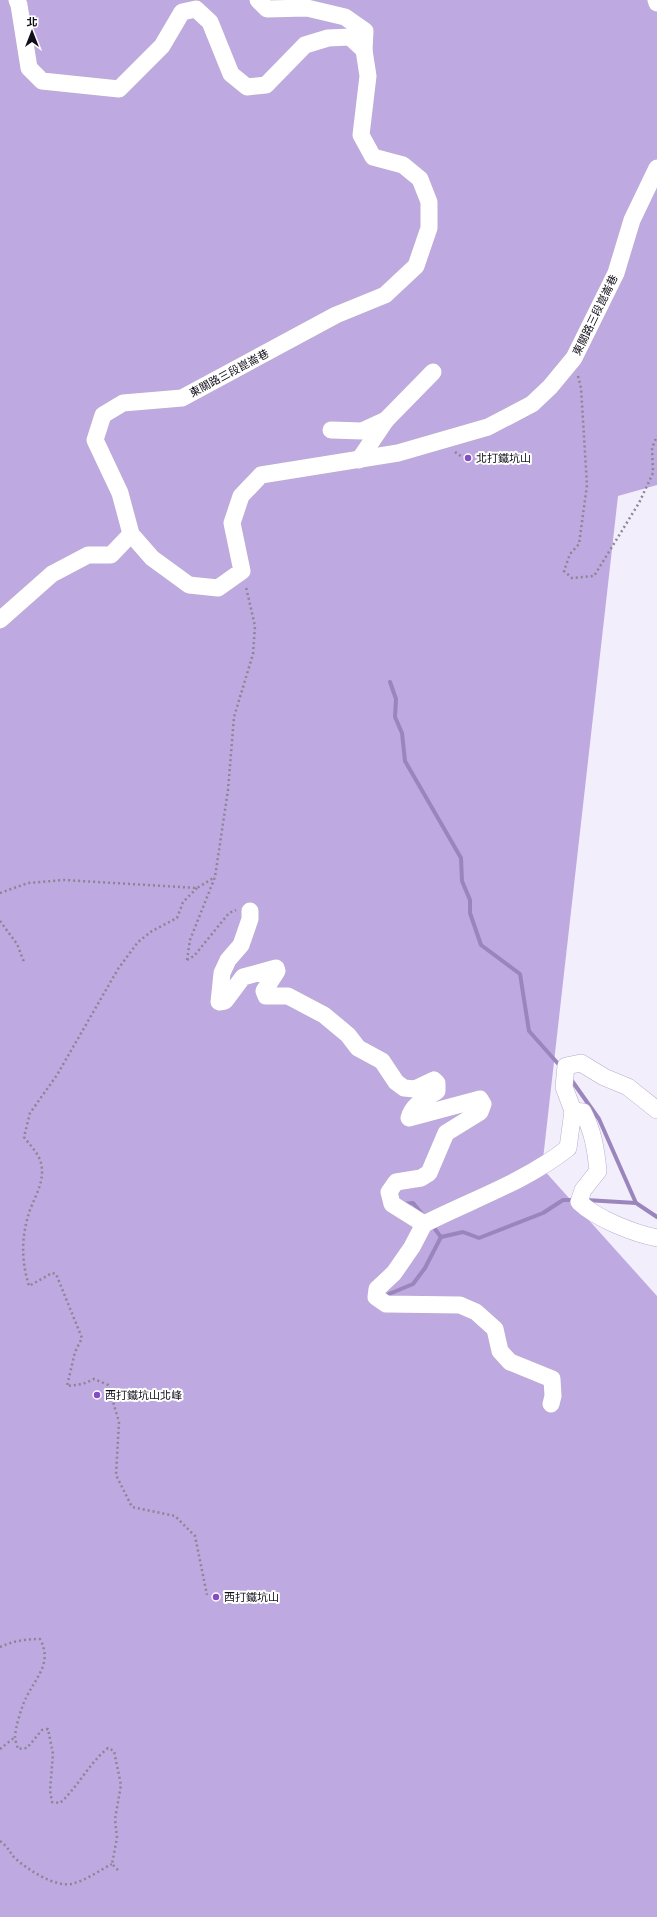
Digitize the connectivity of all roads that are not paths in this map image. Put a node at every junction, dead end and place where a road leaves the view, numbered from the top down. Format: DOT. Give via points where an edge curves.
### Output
graph roads {
  1 [pos="17,0"];
  2 [pos="258,0"];
  3 [pos="656,0"];
  4 [pos="657,3"];
  5 [pos="364,50"];
  6 [pos="657,168"];
  7 [pos="433,372"];
  8 [pos="386,420"];
  9 [pos="331,430"];
  10 [pos="359,460"];
  11 [pos="131,534"];
  12 [pos="0,620"];
  13 [pos="250,911"];
  14 [pos="657,1110"];
  15 [pos="573,1111"];
  16 [pos="424,1224"];
  17 [pos="657,1238"];
  18 [pos="550,1404"];
  1 -- 5 [label="street" via="29,68 42,81 119,89 162,46 182,12 196,9 210,22 230,74 247,87 266,85 305,45 328,38 350,37"];
  2 -- 5 [label="street, 東關路三段崑崙巷" via="267,9 307,8 346,17 365,30"];
  3 -- 4 [label="street"];
  5 -- 11 [label="street, 東關路三段崑崙巷" via="368,76 361,134 373,157 403,165 420,179 429,202 429,228 416,266 385,295 336,316 182,398 123,403 103,415 95,440 120,493"];
  6 -- 10 [label="street, 東關路三段崑崙巷" via="632,220 616,273 574,358 550,387 532,404 488,428 398,453"];
  7 -- 8 [label="street"];
  8 -- 9 [label="street" via="362,431"];
  8 -- 10 [label="street"];
  10 -- 11 [label="street, 東關路三段崑崙巷" via="261,475 241,496 232,522 242,571 218,588 188,585 152,558"];
  11 -- 12 [label="street" via="111,555 88,555 52,574"];
  13 -- 16 [label="street" via="242,945 228,960 222,973 219,1002 226,1001 243,977 276,968 275,975 264,991 266,996 288,996 324,1015 348,1035 358,1048 382,1061 396,1082 404,1088 415,1089 434,1080 437,1083 437,1091 422,1100 410,1113 409,1118 480,1099 483,1104 480,1112 446,1133 429,1173 421,1178 396,1182 389,1192 392,1204"];
  14 -- 15 [label="street" via="628,1087 581,1063 566,1066 564,1087"];
  15 -- 16 [label="street" via="568,1148 554,1160 468,1205"];
  15 -- 17 [label="street" via="583,1112 590,1125 598,1171 583,1190 579,1202 589,1211 646,1236"];
  16 -- 18 [label="street" via="394,1273 377,1289 376,1297 386,1304 460,1305 476,1312 495,1329 500,1351 510,1362 552,1379 553,1396"];
}
